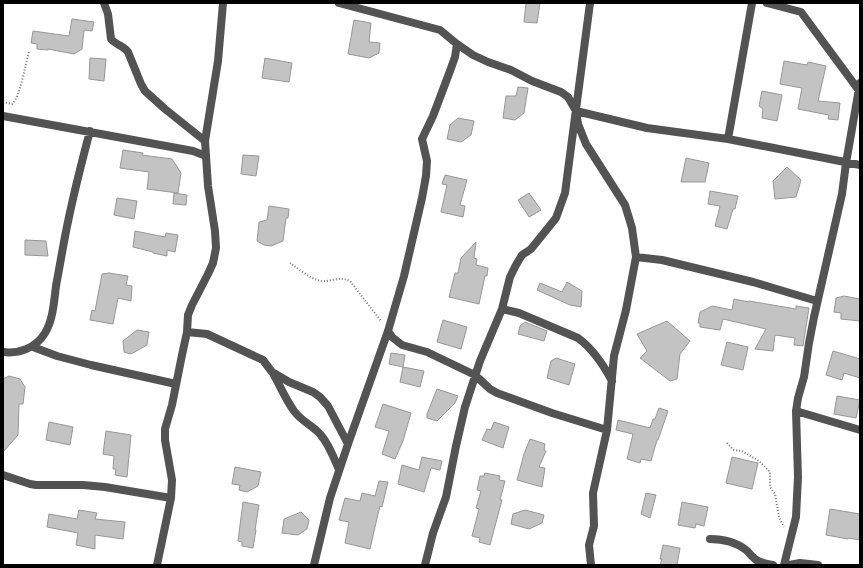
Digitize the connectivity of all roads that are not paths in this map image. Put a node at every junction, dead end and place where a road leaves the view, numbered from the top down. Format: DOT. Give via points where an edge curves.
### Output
graph roads {
  1 [pos="104,3"];
  2 [pos="223,3"];
  3 [pos="339,3"];
  4 [pos="590,3"];
  5 [pos="752,3"];
  6 [pos="767,3"];
  7 [pos="794,3"];
  8 [pos="802,12"];
  9 [pos="457,44"];
  10 [pos="860,88"];
  11 [pos="576,111"];
  12 [pos="3,116"];
  13 [pos="90,131"];
  14 [pos="728,139"];
  15 [pos="205,141"];
  16 [pos="206,156"];
  17 [pos="846,163"];
  18 [pos="860,165"];
  19 [pos="636,256"];
  20 [pos="818,301"];
  21 [pos="502,309"];
  22 [pos="187,332"];
  23 [pos="388,332"];
  24 [pos="33,347"];
  25 [pos="3,352"];
  26 [pos="272,372"];
  27 [pos="475,375"];
  28 [pos="612,382"];
  29 [pos="176,384"];
  30 [pos="796,411"];
  31 [pos="607,430"];
  32 [pos="860,430"];
  33 [pos="348,444"];
  34 [pos="339,470"];
  35 [pos="3,475"];
  36 [pos="171,498"];
  37 [pos="710,538"];
  38 [pos="157,565"];
  39 [pos="314,565"];
  40 [pos="425,565"];
  41 [pos="590,565"];
  42 [pos="773,565"];
  43 [pos="784,565"];
  44 [pos="789,565"];
  45 [pos="818,565"];
  1 -- 15 [label="street" via="111,39 128,52 145,91"];
  2 -- 15 [label="street" via="218,61"];
  3 -- 9 [label="street" via="436,28 445,32"];
  4 -- 11 [label="street"];
  5 -- 14 [label="street"];
  6 -- 8 [label="street"];
  7 -- 8 [label="street"];
  8 -- 10 [label="street"];
  9 -- 11 [label="street" via="488,62 556,89 568,97"];
  9 -- 23 [label="street" via="450,71 422,139 427,162 426,176 404,276"];
  10 -- 17 [label="street"];
  11 -- 14 [label="street" via="647,128"];
  11 -- 19 [label="street" via="586,144 625,205"];
  11 -- 21 [label="street" via="565,192 556,218 516,265 510,277"];
  12 -- 13 [label="street"];
  13 -- 16 [label="street" via="193,151"];
  13 -- 24 [label="street" via="68,218 49,325"];
  14 -- 17 [label="street"];
  15 -- 16 [label="street"];
  16 -- 22 [label="street" via="216,248 213,263 188,315"];
  17 -- 18 [label="street"];
  17 -- 20 [label="street" via="842,194"];
  19 -- 20 [label="street" via="669,261"];
  19 -- 28 [label="street" via="614,356"];
  20 -- 30 [label="street"];
  21 -- 27 [label="street"];
  21 -- 28 [label="street" via="519,313 578,338 602,362"];
  22 -- 26 [label="street" via="207,334 263,360"];
  22 -- 29 [label="street"];
  23 -- 27 [label="street" via="402,345 427,352"];
  23 -- 33 [label="street"];
  24 -- 25 [label="street"];
  24 -- 29 [label="street" via="64,358"];
  26 -- 33 [label="street" via="320,397 328,406"];
  26 -- 34 [label="street" via="300,418 322,436"];
  27 -- 31 [label="street" via="497,393"];
  27 -- 40 [label="street" via="465,407 446,497"];
  28 -- 31 [label="street"];
  29 -- 36 [label="street" via="165,435 172,480"];
  30 -- 32 [label="street"];
  30 -- 43 [label="street" via="796,517"];
  31 -- 41 [label="street" via="593,493 594,526 589,546"];
  33 -- 34 [label="street"];
  34 -- 39 [label="street"];
  35 -- 36 [label="street" via="36,485 106,487"];
  36 -- 38 [label="street"];
  37 -- 42 [label="street" via="739,545 757,561"];
  44 -- 45 [label="street"];
}
